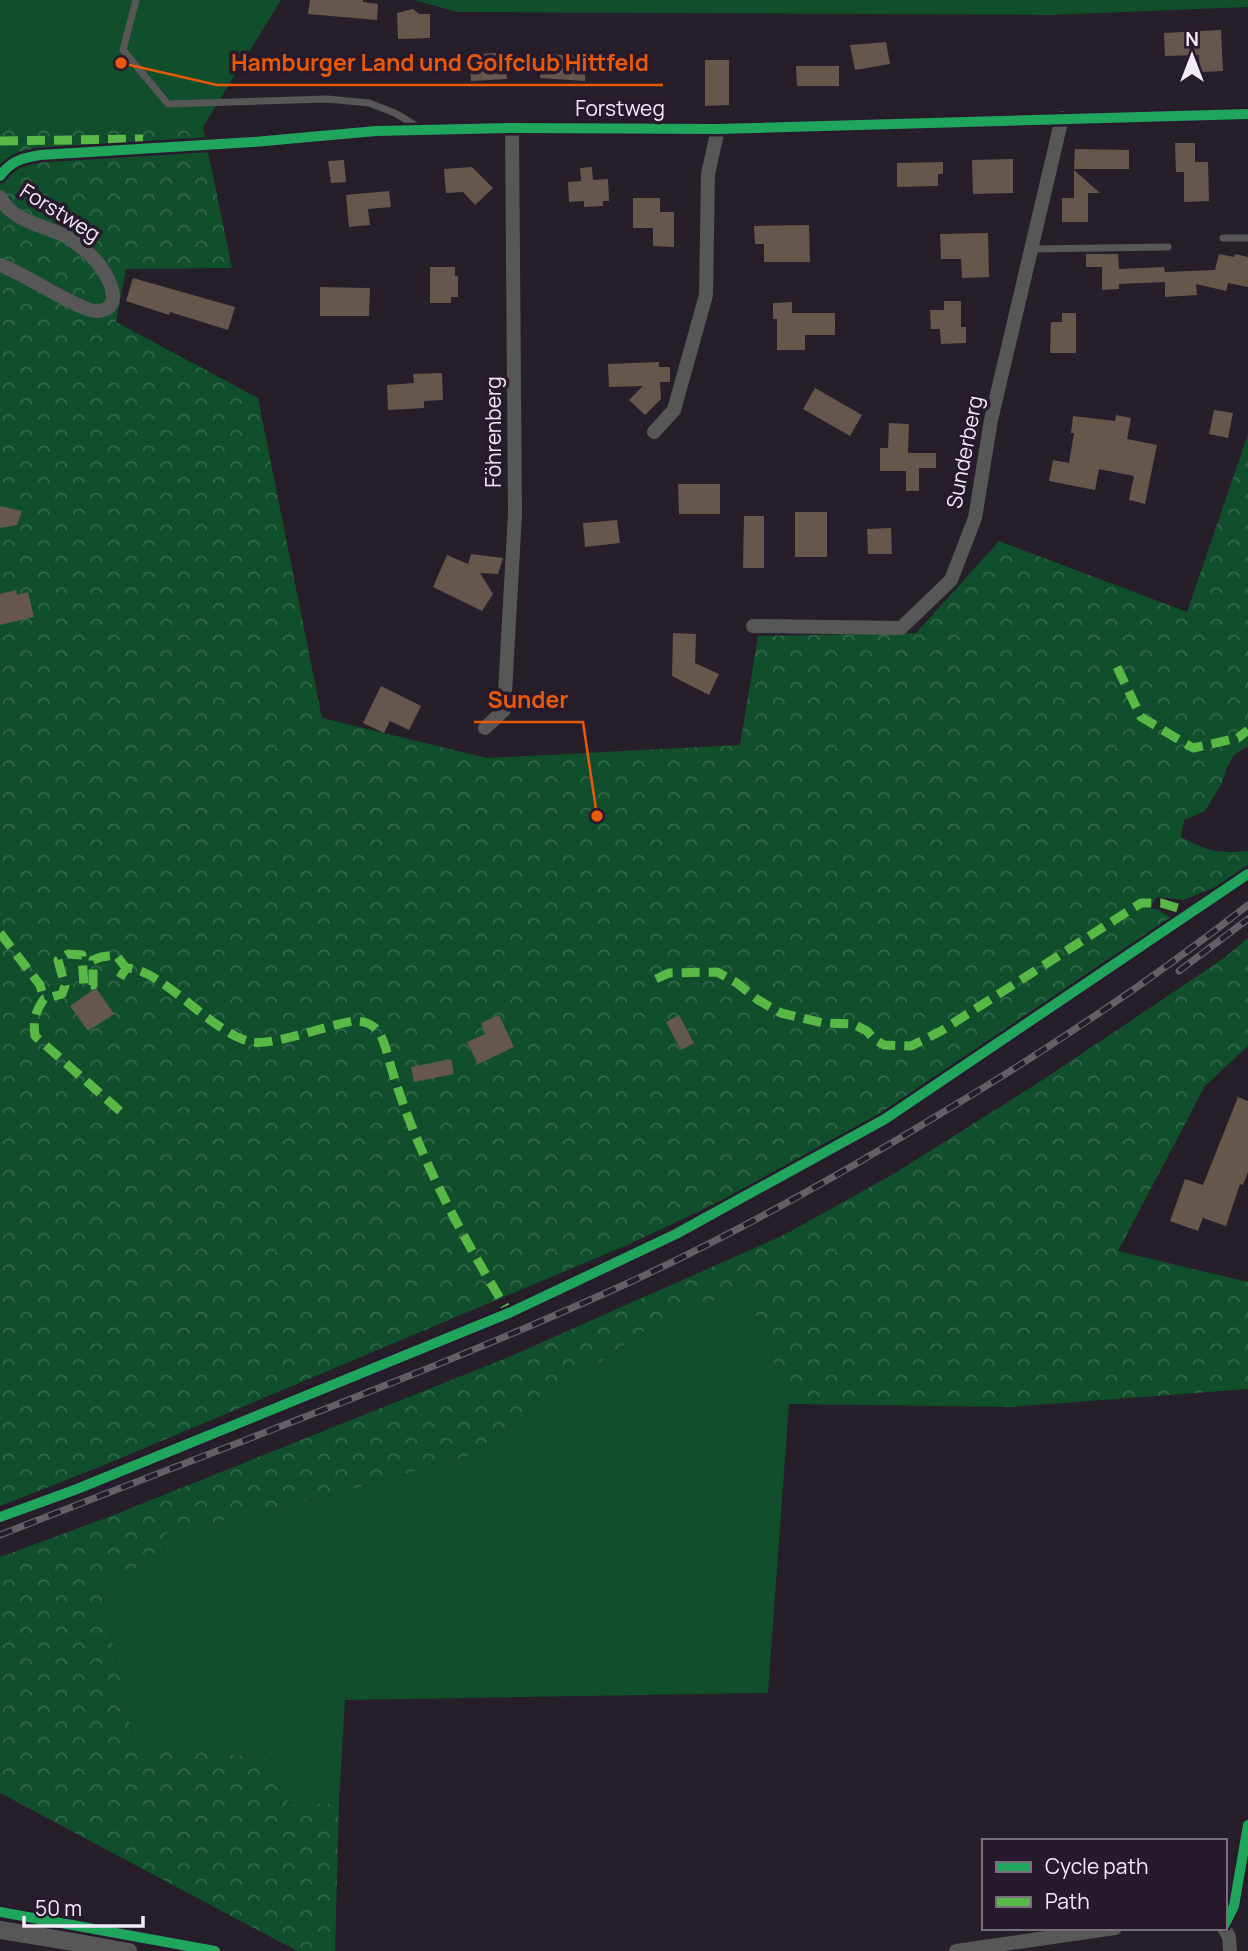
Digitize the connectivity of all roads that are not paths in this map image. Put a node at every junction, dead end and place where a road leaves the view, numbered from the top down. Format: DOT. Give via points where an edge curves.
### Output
graph roads {
  1 [pos="136,0"];
  2 [pos="1248,114"];
  3 [pos="1062,118"];
  4 [pos="512,128"];
  5 [pos="718,129"];
  6 [pos="423,130"];
  7 [pos="0,176"];
  8 [pos="0,197"];
  9 [pos="1248,238"];
  10 [pos="1223,239"];
  11 [pos="1168,247"];
  12 [pos="1031,249"];
  13 [pos="0,265"];
  14 [pos="654,432"];
  15 [pos="753,626"];
  16 [pos="485,728"];
  17 [pos="1248,1825"];
  18 [pos="1227,1922"];
  19 [pos="0,1930"];
  20 [pos="1101,1930"];
  21 [pos="1226,1930"];
  22 [pos="128,1951"];
  23 [pos="956,1951"];
  24 [pos="1230,1951"];
  1 -- 6 [label="lane" via="123,50 168,104 327,99 369,103"];
  2 -- 3 [label="street, Forstweg"];
  3 -- 5 [label="street, Forstweg"];
  3 -- 12 [label="street, Sunderberg"];
  4 -- 5 [label="street, Forstweg"];
  4 -- 6 [label="street, Forstweg"];
  4 -- 16 [label="street, Föhrenberg" via="515,514 504,710"];
  5 -- 14 [label="street" via="708,174 706,295 674,410"];
  6 -- 7 [label="street, Forstweg" via="40,155 9,164"];
  8 -- 13 [label="street, Forstweg" via="18,216 85,250 113,285 113,298 97,312"];
  9 -- 10 [label="lane"];
  11 -- 12 [label="lane"];
  12 -- 15 [label="street, Sunderberg" via="991,420 975,518 951,580 901,628"];
  17 -- 18 [label="street" via="1234,1906"];
  19 -- 22 [label="street"];
  20 -- 23 [label="street"];
  21 -- 24 [label="street"];
}
